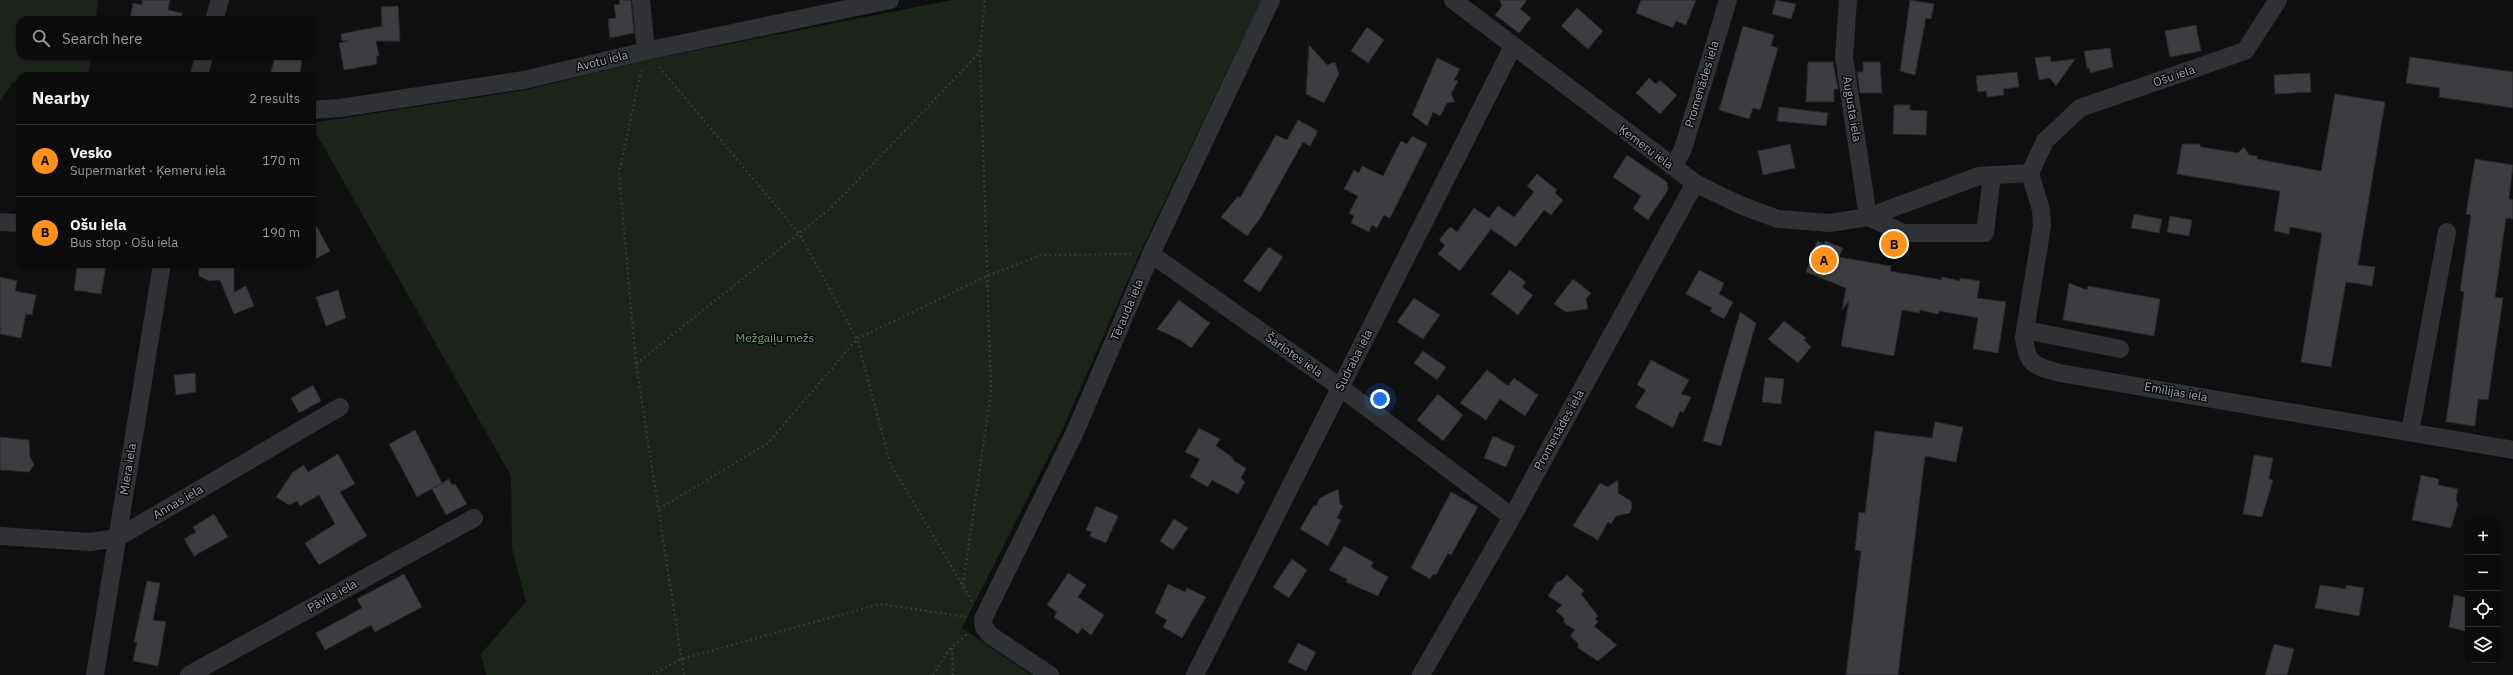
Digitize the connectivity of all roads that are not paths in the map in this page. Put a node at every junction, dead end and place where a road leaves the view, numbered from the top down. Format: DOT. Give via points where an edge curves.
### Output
graph roads {
  1 [pos="220,0"];
  2 [pos="640,0"];
  3 [pos="890,0"];
  4 [pos="1271,0"];
  5 [pos="1453,0"];
  6 [pos="1728,0"];
  7 [pos="1848,0"];
  8 [pos="2278,0"];
  9 [pos="215,16"];
  10 [pos="1513,46"];
  11 [pos="646,50"];
  12 [pos="203,60"];
  13 [pos="200,72"];
  14 [pos="316,110"];
  15 [pos="1673,167"];
  16 [pos="2030,173"];
  17 [pos="1992,175"];
  18 [pos="1695,184"];
  19 [pos="1868,218"];
  20 [pos="0,222"];
  21 [pos="16,223"];
  22 [pos="2448,232"];
  23 [pos="1151,254"];
  24 [pos="161,268"];
  25 [pos="2026,330"];
  26 [pos="2120,349"];
  27 [pos="1340,387"];
  28 [pos="340,407"];
  29 [pos="2410,432"];
  30 [pos="2513,450"];
  31 [pos="1512,517"];
  32 [pos="474,518"];
  33 [pos="0,536"];
  34 [pos="117,538"];
  35 [pos="95,675"];
  36 [pos="189,675"];
  37 [pos="1050,675"];
  38 [pos="1194,675"];
  39 [pos="1421,675"];
  1 -- 9 [label="street"];
  2 -- 11 [label="street"];
  3 -- 11 [label="street, Avotu iela"];
  4 -- 23 [label="street, Tērauda iela"];
  5 -- 10 [label="street, Ķemeru iela"];
  6 -- 15 [label="street, Promenādes iela" via="1683,149"];
  7 -- 19 [label="street, Augusta iela" via="1844,57"];
  8 -- 16 [label="street, Ošu iela" via="2245,51 2080,108 2045,142"];
  10 -- 15 [label="street, Ķemeru iela"];
  10 -- 27 [label="street, Sudraba iela"];
  11 -- 14 [label="street, Avotu iela" via="524,80"];
  12 -- 13 [label="street"];
  15 -- 18 [label="street, Ķemeru iela"];
  16 -- 17 [label="street"];
  16 -- 25 [label="street, Emīlijas iela" via="2041,210 2042,226"];
  17 -- 19 [label="street" via="1978,176"];
  17 -- 19 [label="street" via="1985,233 1904,233"];
  18 -- 19 [label="street, Ķemeru iela" via="1778,219 1830,223"];
  18 -- 31 [label="street, Promenādes iela"];
  20 -- 21 [label="street"];
  22 -- 29 [label="street"];
  23 -- 27 [label="street, Šarlotes iela"];
  23 -- 37 [label="street, Tērauda iela" via="1075,432 982,619 990,635"];
  24 -- 34 [label="street, Miera iela"];
  25 -- 26 [label="street"];
  25 -- 29 [label="street, Emīlijas iela" via="2026,354 2037,366 2060,373"];
  27 -- 31 [label="street, Šarlotes iela"];
  27 -- 38 [label="street, Sudraba iela"];
  28 -- 34 [label="street, Annas iela"];
  29 -- 30 [label="street, Emīlijas iela"];
  31 -- 39 [label="street, Promenādes iela"];
  32 -- 36 [label="street, Pāvila iela"];
  33 -- 34 [label="street, Annas iela" via="90,542"];
  34 -- 35 [label="street, Miera iela"];
}
